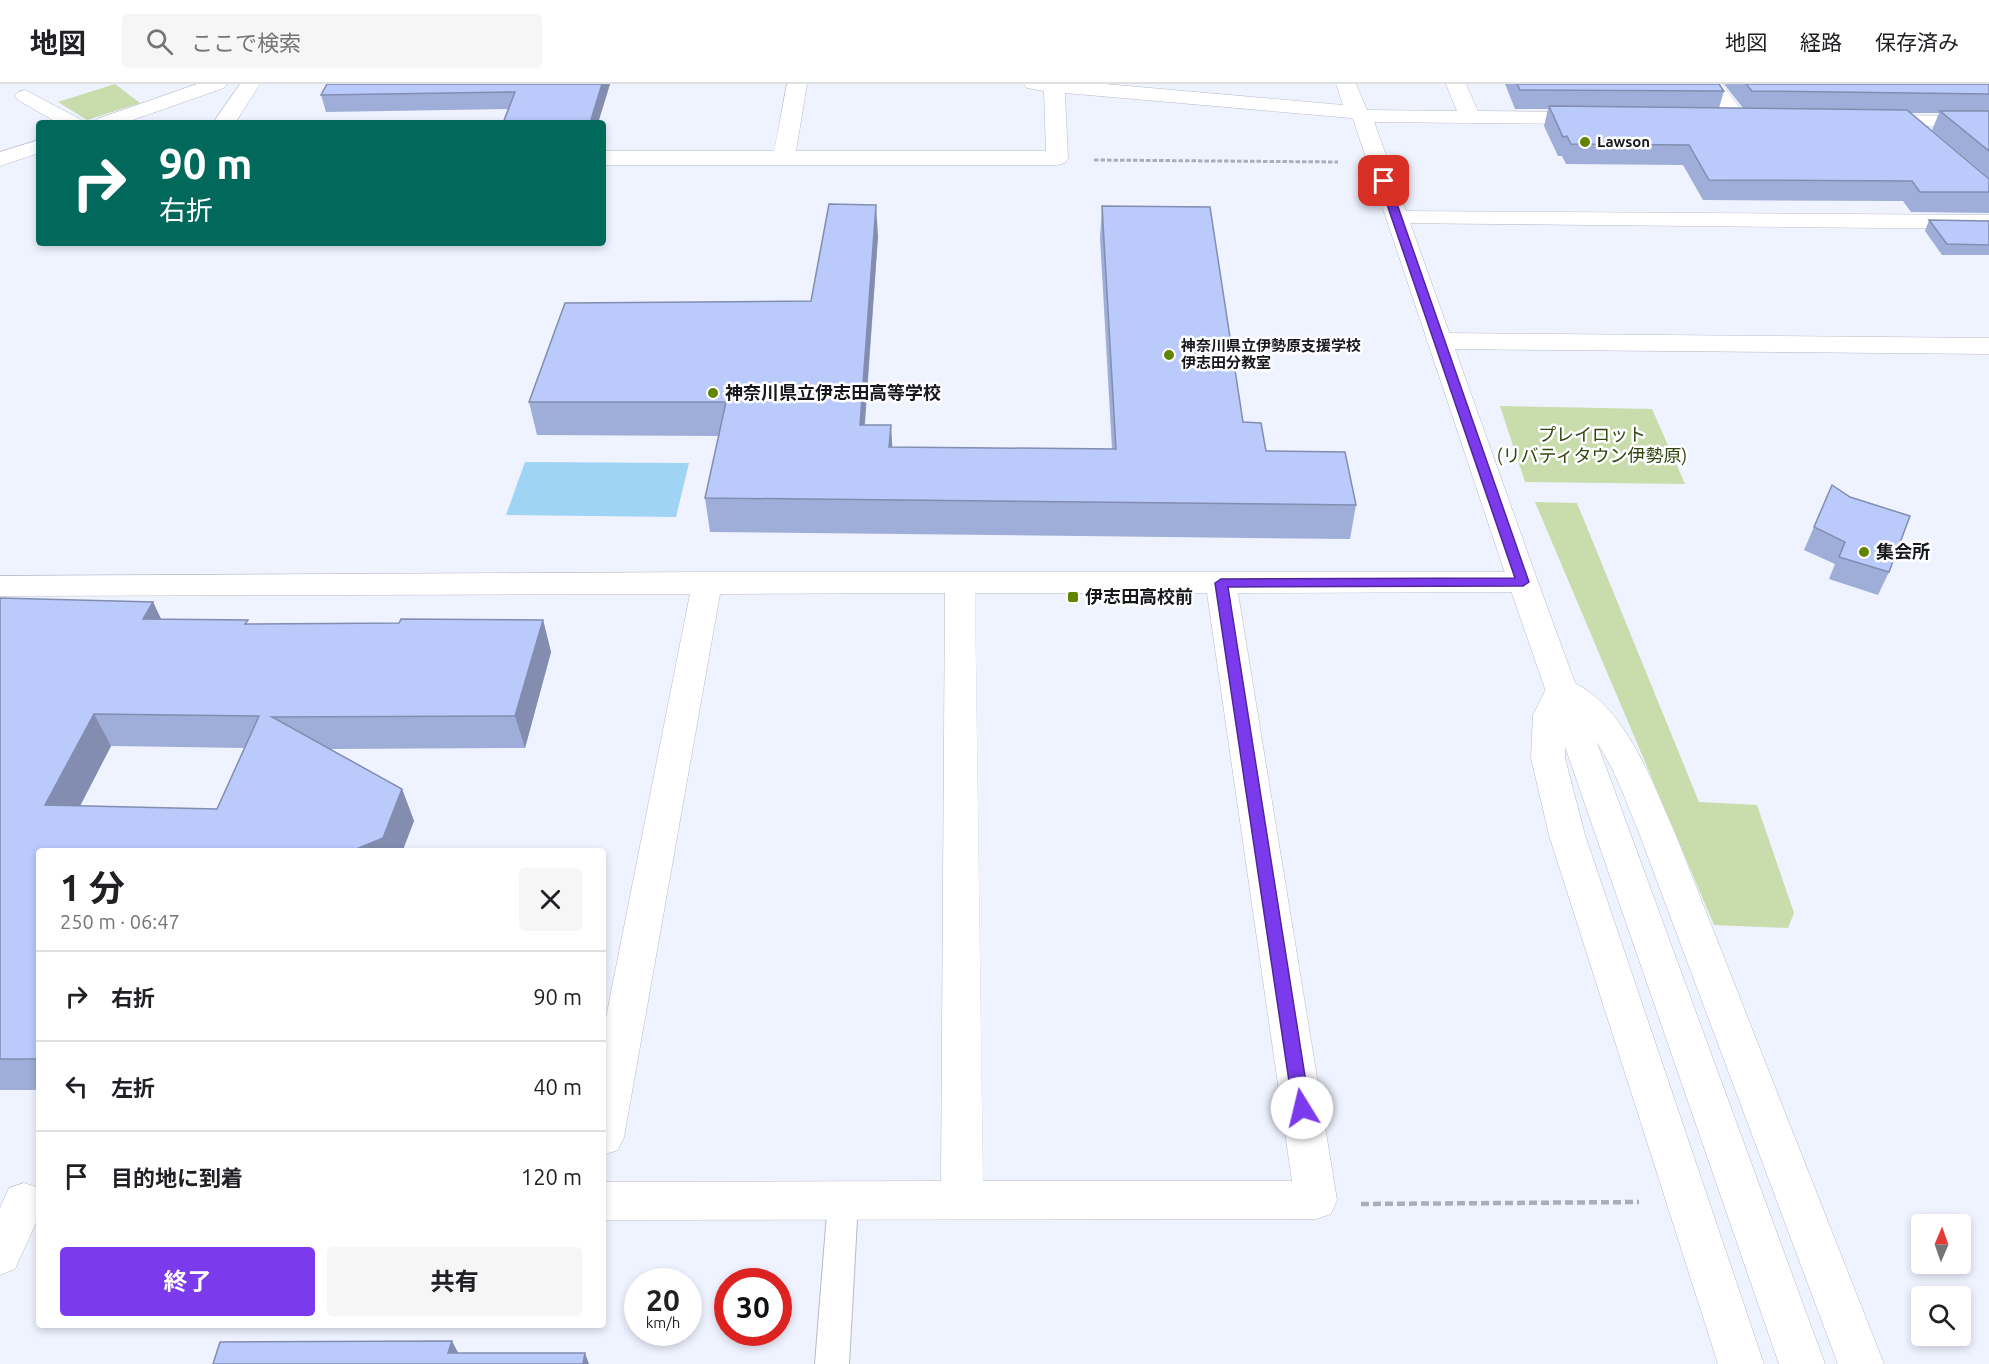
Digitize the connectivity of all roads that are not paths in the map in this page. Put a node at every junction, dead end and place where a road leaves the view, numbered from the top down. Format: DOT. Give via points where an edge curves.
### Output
graph roads {
  1 [pos="217,84"];
  2 [pos="250,84"];
  3 [pos="797,84"];
  4 [pos="1346,84"];
  5 [pos="1456,84"];
  6 [pos="1712,84"];
  7 [pos="1044,85"];
  8 [pos="25,96"];
  9 [pos="1359,114"];
  10 [pos="1470,117"];
  11 [pos="1610,118"];
  12 [pos="68,120"];
  13 [pos="113,120"];
  14 [pos="226,120"];
  15 [pos="1715,120"];
  16 [pos="1738,120"];
  17 [pos="1762,120"];
  18 [pos="1857,121"];
  19 [pos="1905,121"];
  20 [pos="1989,122"];
  21 [pos="1930,143"];
  22 [pos="36,148"];
  23 [pos="784,156"];
  24 [pos="606,158"];
  25 [pos="3,164"];
  26 [pos="29,171"];
  27 [pos="1397,218"];
  28 [pos="1989,222"];
  29 [pos="1439,341"];
  30 [pos="1989,346"];
  31 [pos="707,582"];
  32 [pos="960,582"];
  33 [pos="1523,582"];
  34 [pos="1221,583"];
  35 [pos="0,586"];
  36 [pos="1561,689"];
  37 [pos="606,1121"];
  38 [pos="962,1200"];
  39 [pos="606,1201"];
  40 [pos="843,1201"];
  41 [pos="21,1202"];
  42 [pos="0,1255"];
  43 [pos="832,1364"];
  44 [pos="1741,1364"];
  45 [pos="1802,1364"];
  46 [pos="1861,1364"];
  1 -- 13 [label="street"];
  2 -- 14 [label="street"];
  3 -- 23 [label="street"];
  4 -- 9 [label="street"];
  5 -- 10 [label="street"];
  6 -- 16 [label="street"];
  7 -- 9 [label="street"];
  7 -- 23 [label="street" via="1057,158"];
  8 -- 12 [label="street"];
  9 -- 10 [label="street"];
  9 -- 27 [label="street"];
  10 -- 11 [label="street"];
  15 -- 16 [label="street"];
  16 -- 17 [label="street"];
  18 -- 19 [label="street"];
  19 -- 20 [label="street"];
  19 -- 21 [label="street"];
  22 -- 25 [label="street"];
  23 -- 24 [label="street"];
  25 -- 26 [label="street"];
  27 -- 28 [label="street"];
  27 -- 29 [label="street"];
  29 -- 30 [label="street"];
  29 -- 33 [label="street"];
  31 -- 32 [label="street"];
  31 -- 35 [label="street"];
  31 -- 37 [label="street"];
  32 -- 34 [label="street"];
  32 -- 38 [label="street"];
  33 -- 34 [label="street"];
  33 -- 36 [label="street"];
  34 -- 38 [label="street" via="1316,1200"];
  36 -- 44 [label="street" via="1549,715 1548,758 1568,835"];
  36 -- 45 [label="street"];
  36 -- 46 [label="street" via="1597,716 1627,763"];
  38 -- 40 [label="street"];
  39 -- 40 [label="street"];
  40 -- 43 [label="lane"];
  41 -- 42 [label="street"];
}
